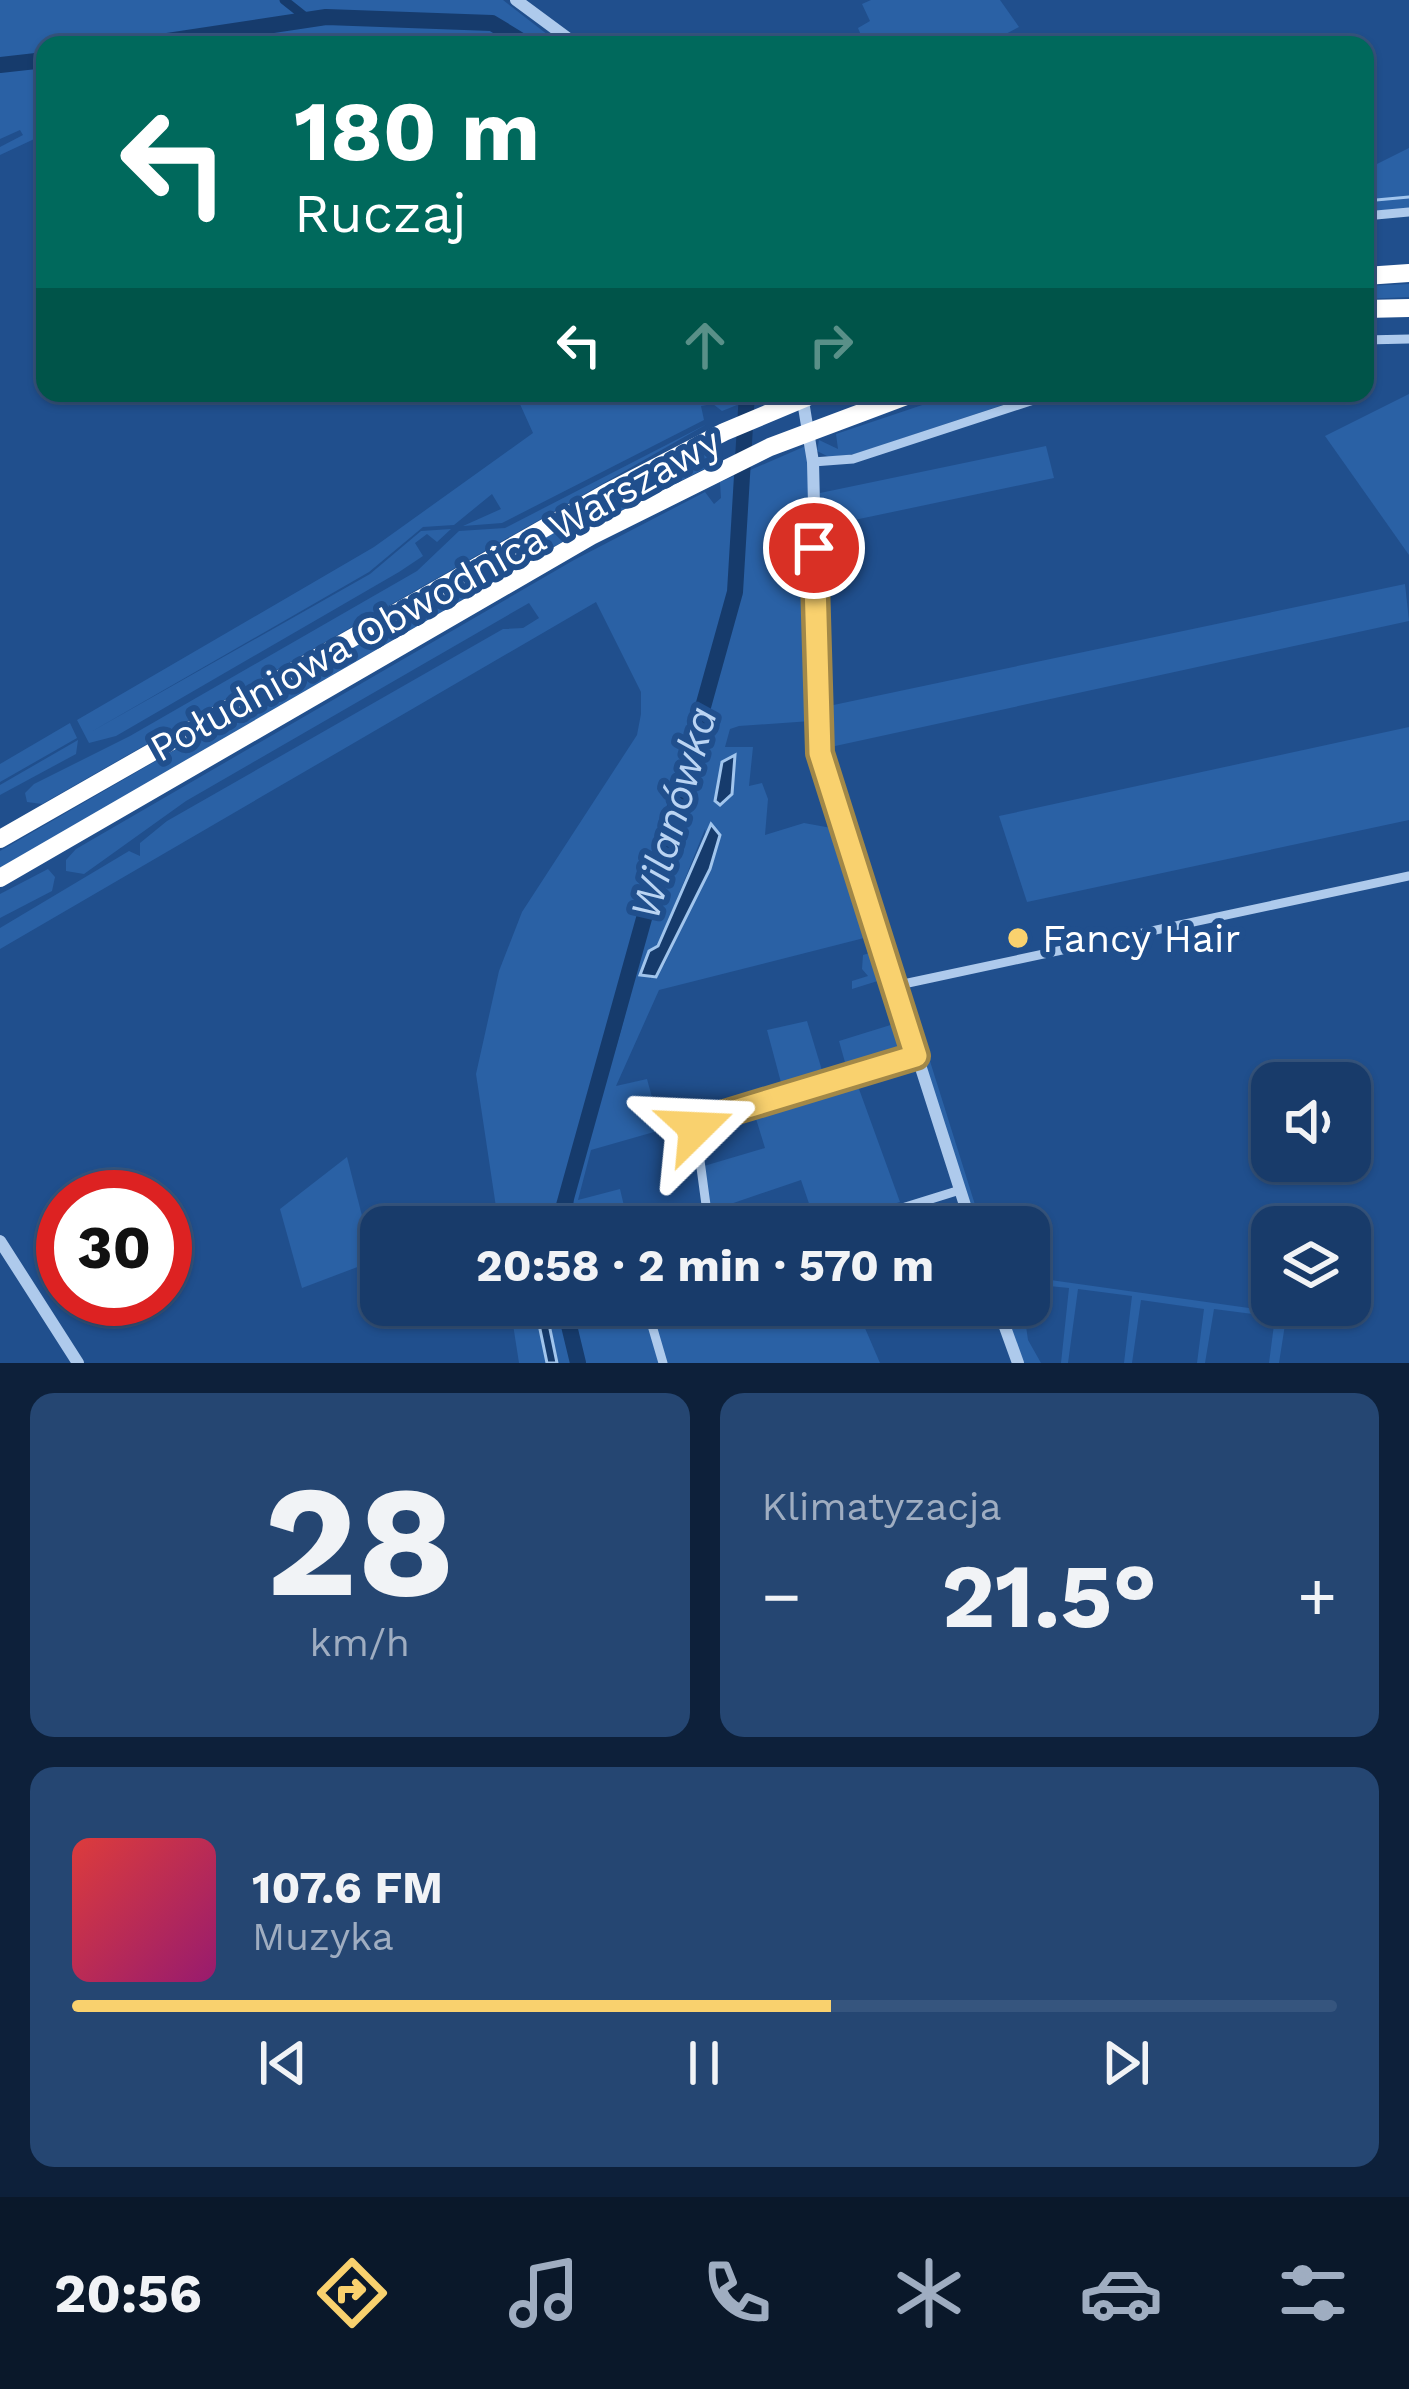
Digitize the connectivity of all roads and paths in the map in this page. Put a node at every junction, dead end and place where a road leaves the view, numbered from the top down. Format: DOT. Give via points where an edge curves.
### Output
graph roads {
  1 [pos="516,0"];
  2 [pos="565,36"];
  3 [pos="1409,212"];
  4 [pos="1374,215"];
  5 [pos="1409,274"];
  6 [pos="1374,276"];
  7 [pos="1409,308"];
  8 [pos="1374,310"];
  9 [pos="1409,339"];
  10 [pos="1374,340"];
  11 [pos="796,402"];
  12 [pos="803,402"];
  13 [pos="889,402"];
  14 [pos="1028,402"];
  15 [pos="812,462"];
  16 [pos="0,839"];
  17 [pos="1409,876"];
  18 [pos="0,878"];
  19 [pos="894,986"];
  20 [pos="916,1056"];
  21 [pos="960,1190"];
  22 [pos="706,1206"];
  23 [pos="909,1206"];
  24 [pos="965,1206"];
  25 [pos="0,1241"];
  26 [pos="652,1326"];
  27 [pos="1005,1326"];
  28 [pos="79,1363"];
  29 [pos="663,1363"];
  30 [pos="1018,1363"];
  1 -- 2 [label="street"];
  3 -- 4 [label="street"];
  5 -- 6 [label="highway"];
  7 -- 8 [label="highway"];
  9 -- 10 [label="street"];
  11 -- 16 [label="highway, Południowa Obwodnica Warszawy" via="607,493"];
  12 -- 15 [label="street"];
  13 -- 18 [label="highway, Południowa Obwodnica Warszawy" via="723,468 591,536"];
  14 -- 15 [label="street" via="854,459"];
  15 -- 19 [label="street" via="820,753"];
  17 -- 19 [label="street"];
  19 -- 20 [label="street"];
  20 -- 21 [label="street"];
  20 -- 22 [label="street" via="701,1121"];
  21 -- 23 [label="street"];
  21 -- 24 [label="street"];
  25 -- 28 [label="street"];
  26 -- 29 [label="street"];
  27 -- 30 [label="street"];
}
